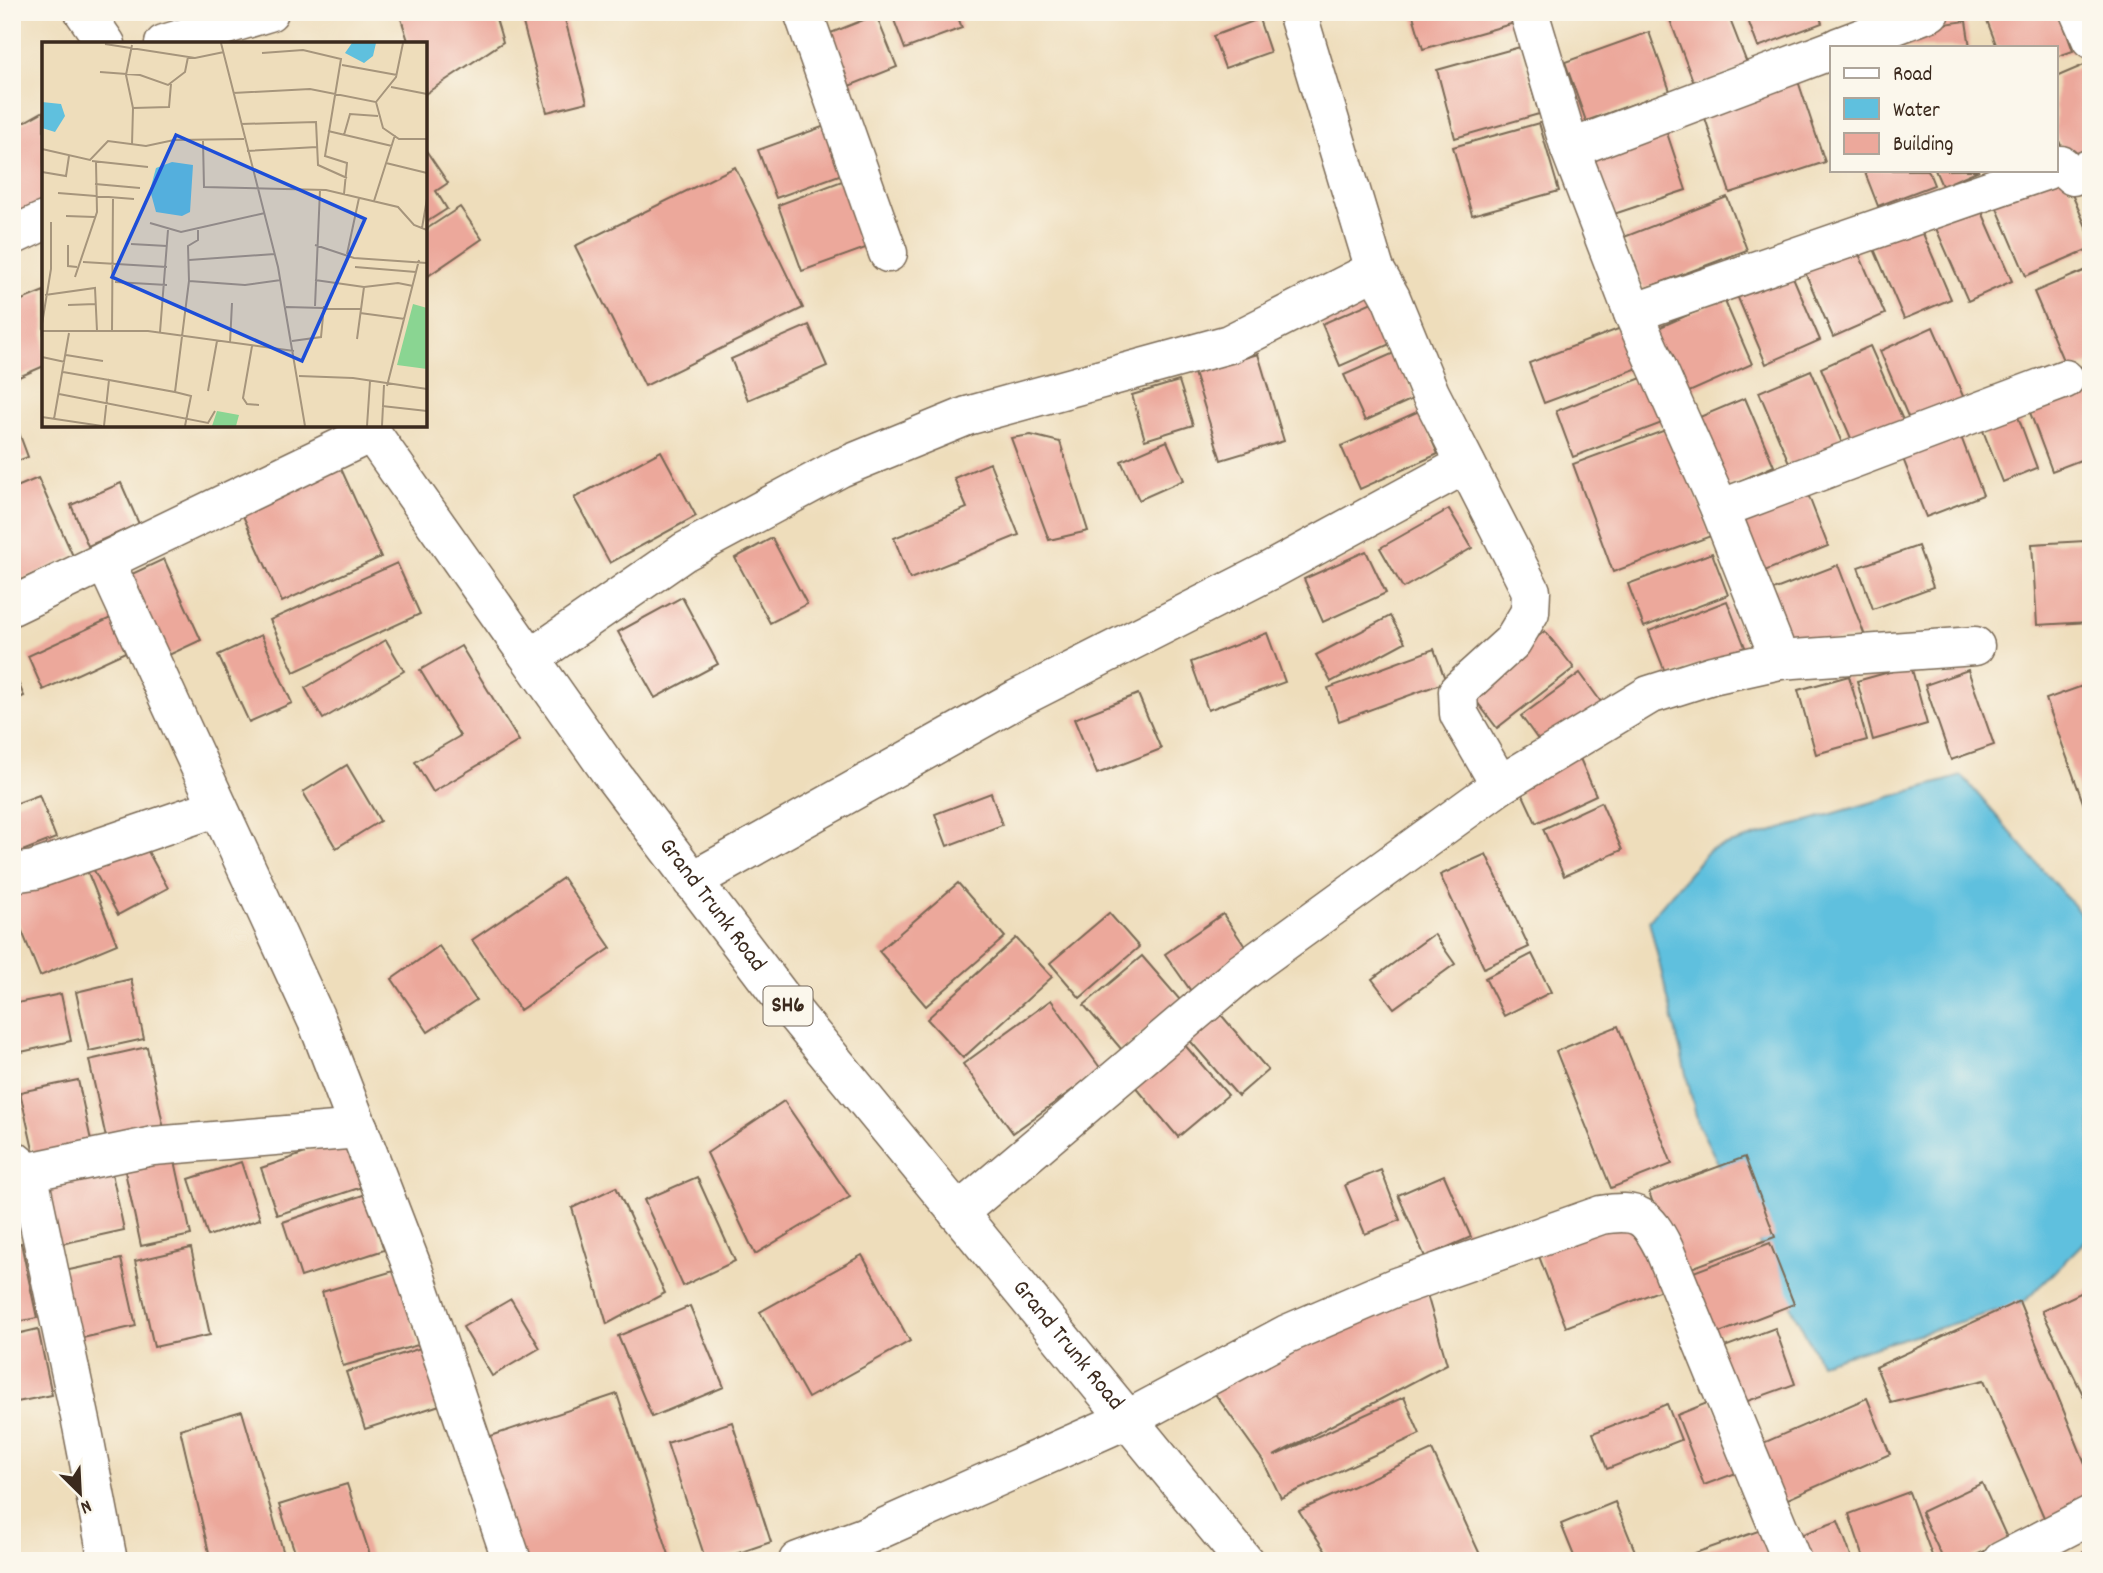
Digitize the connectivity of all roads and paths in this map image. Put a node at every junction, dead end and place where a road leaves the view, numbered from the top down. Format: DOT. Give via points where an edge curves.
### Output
graph roads {
  1 [pos="84,12"];
  2 [pos="269,12"];
  3 [pos="803,12"];
  4 [pos="1297,12"];
  5 [pos="1529,12"];
  6 [pos="1930,12"];
  7 [pos="2079,12"];
  8 [pos="2091,39"];
  9 [pos="105,42"];
  10 [pos="171,42"];
  11 [pos="1841,46"];
  12 [pos="1830,51"];
  13 [pos="1570,149"];
  14 [pos="2058,166"];
  15 [pos="2091,168"];
  16 [pos="2040,172"];
  17 [pos="42,222"];
  18 [pos="12,236"];
  19 [pos="888,253"];
  20 [pos="1376,270"];
  21 [pos="1633,313"];
  22 [pos="2065,379"];
  23 [pos="368,429"];
  24 [pos="1466,464"];
  25 [pos="1720,509"];
  26 [pos="105,561"];
  27 [pos="16,594"];
  28 [pos="1975,646"];
  29 [pos="531,658"];
  30 [pos="1780,660"];
  31 [pos="1500,785"];
  32 [pos="218,807"];
  33 [pos="12,873"];
  34 [pos="692,881"];
  35 [pos="359,1129"];
  36 [pos="20,1166"];
  37 [pos="958,1213"];
  38 [pos="1128,1419"];
  39 [pos="2091,1515"];
  40 [pos="108,1561"];
  41 [pos="512,1561"];
  42 [pos="798,1561"];
  43 [pos="1244,1561"];
  44 [pos="1792,1561"];
  45 [pos="2002,1561"];
  1 -- 9 [label="street"];
  2 -- 10 [label="street"];
  3 -- 19 [label="street"];
  4 -- 20 [label="street"];
  5 -- 13 [label="street"];
  6 -- 11 [label="street"];
  7 -- 8 [label="street"];
  12 -- 13 [label="street"];
  13 -- 21 [label="street"];
  14 -- 15 [label="street" via="2073,176"];
  16 -- 21 [label="street"];
  17 -- 18 [label="street"];
  20 -- 24 [label="street"];
  20 -- 29 [label="street" via="1229,344 967,416 840,468 684,552"];
  21 -- 25 [label="street"];
  22 -- 25 [label="street"];
  23 -- 26 [label="street"];
  23 -- 29 [label="street, Grand Trunk Road / SH6"];
  24 -- 31 [label="street" via="1531,591 1530,612 1512,642 1458,691 1459,714"];
  24 -- 34 [label="street" via="1017,699"];
  25 -- 30 [label="street"];
  26 -- 27 [label="street"];
  26 -- 32 [label="street"];
  28 -- 30 [label="street"];
  29 -- 34 [label="street, Grand Trunk Road / SH6"];
  30 -- 31 [label="street" via="1649,695"];
  31 -- 37 [label="street" via="1241,973"];
  32 -- 33 [label="street" via="34,870"];
  32 -- 35 [label="street" via="317,1021"];
  34 -- 37 [label="street, Grand Trunk Road / SH6"];
  35 -- 36 [label="street" via="153,1146"];
  35 -- 41 [label="street" via="413,1269"];
  36 -- 40 [label="street" via="82,1426"];
  37 -- 38 [label="street, Grand Trunk Road / SH6"];
  38 -- 42 [label="street" via="863,1537"];
  38 -- 43 [label="street, Grand Trunk Road / SH6"];
  38 -- 44 [label="street" via="1287,1334 1396,1287 1601,1214 1625,1211 1655,1230"];
  39 -- 45 [label="street"];
}
